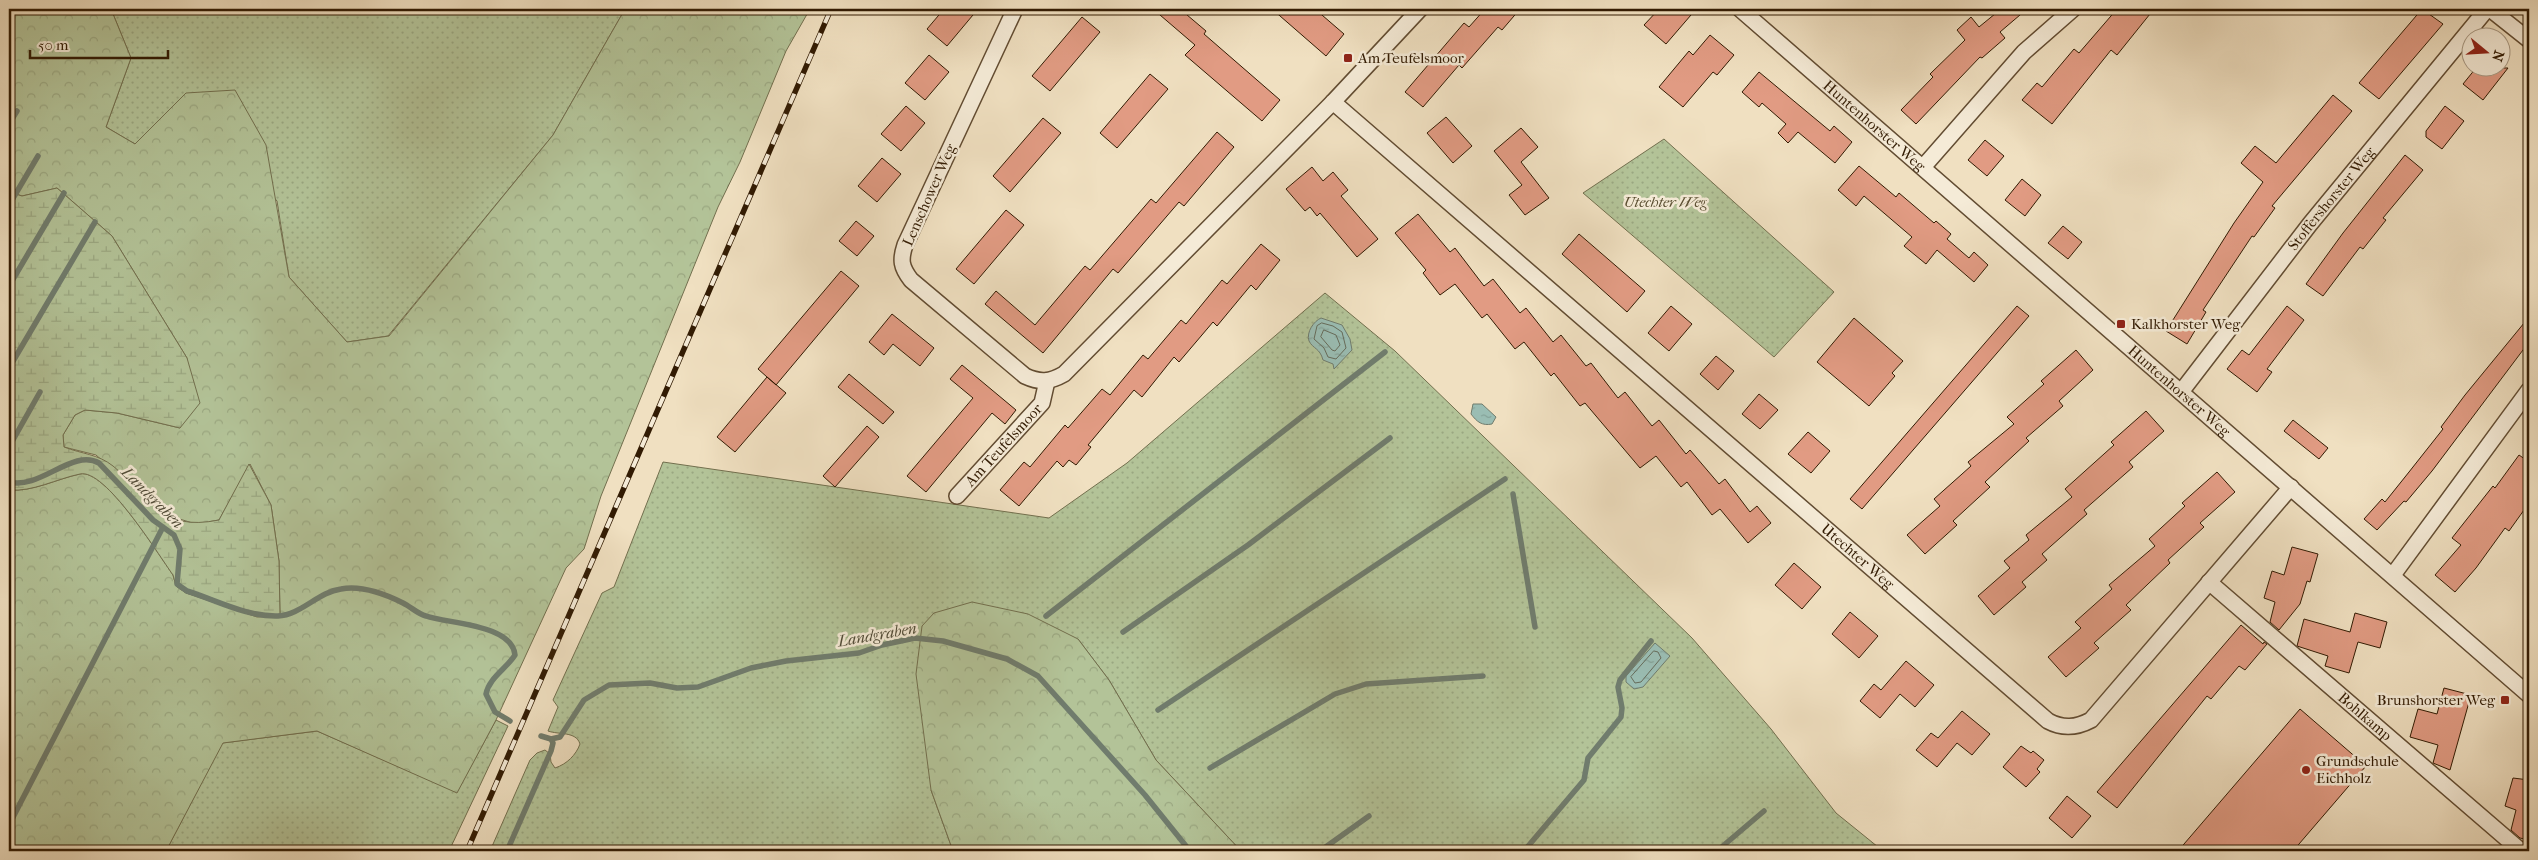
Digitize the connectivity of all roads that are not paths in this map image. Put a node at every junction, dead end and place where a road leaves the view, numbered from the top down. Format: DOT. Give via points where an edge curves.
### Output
graph roads {
  1 [pos="1015,9"];
  2 [pos="1418,9"];
  3 [pos="1740,9"];
  4 [pos="2073,9"];
  5 [pos="2488,9"];
  6 [pos="2529,40"];
  7 [pos="1333,102"];
  8 [pos="1924,166"];
  9 [pos="1047,381"];
  10 [pos="2529,390"];
  11 [pos="2181,392"];
  12 [pos="2291,487"];
  13 [pos="957,496"];
  14 [pos="2393,575"];
  15 [pos="2208,582"];
  16 [pos="2529,695"];
  17 [pos="2521,851"];
  1 -- 9 [label="street, Lenschower Weg" via="905,245 901,262 911,280 1025,376 1037,382"];
  2 -- 7 [label="street"];
  3 -- 8 [label="street, Huntenhorster Weg"];
  4 -- 8 [label="street" via="2024,52"];
  5 -- 6 [label="street"];
  5 -- 11 [label="street, Stoffershorster Weg" via="2310,224"];
  7 -- 9 [label="street" via="1064,374"];
  7 -- 15 [label="street, Utechter Weg" via="2048,721 2068,727 2091,720"];
  8 -- 11 [label="street, Huntenhorster Weg"];
  9 -- 13 [label="street, Am Teufelsmoor" via="1042,403"];
  10 -- 14 [label="street"];
  11 -- 12 [label="street, Huntenhorster Weg"];
  12 -- 14 [label="street, Huntenhorster Weg"];
  12 -- 15 [label="street, Utechter Weg"];
  14 -- 16 [label="street, Huntenhorster Weg"];
  15 -- 17 [label="street, Bohlkamp"];
}
